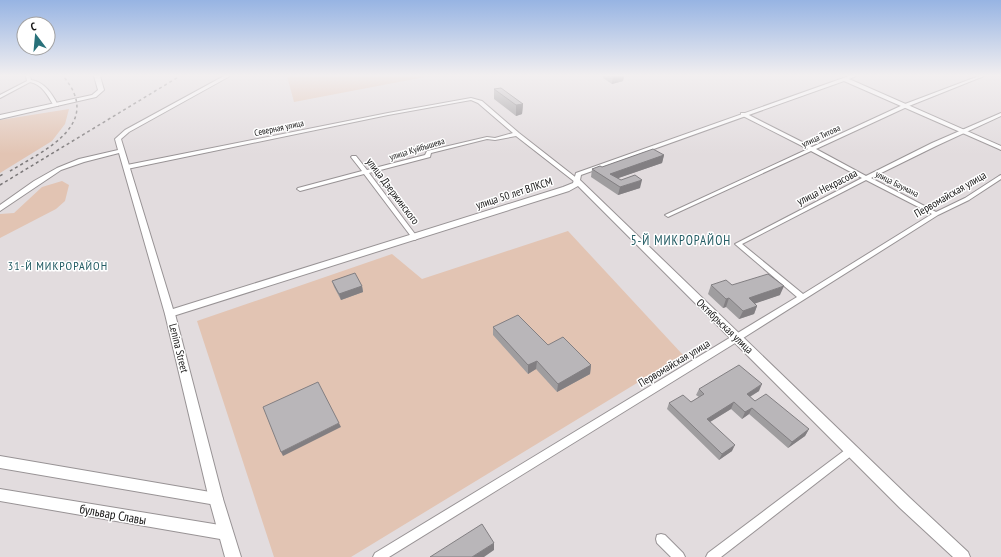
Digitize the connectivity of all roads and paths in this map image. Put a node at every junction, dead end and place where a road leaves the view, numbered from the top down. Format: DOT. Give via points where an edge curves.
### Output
graph roads {
  1 [pos="54,102"];
  2 [pos="69,102"];
  3 [pos="179,102"];
  4 [pos="454,102"];
  5 [pos="480,102"];
  6 [pos="778,102"];
  7 [pos="900,102"];
  8 [pos="915,102"];
  9 [pos="56,105"];
  10 [pos="907,105"];
  11 [pos="744,114"];
  12 [pos="1001,114"];
  13 [pos="0,117"];
  14 [pos="964,131"];
  15 [pos="517,134"];
  16 [pos="813,148"];
  17 [pos="1001,148"];
  18 [pos="121,150"];
  19 [pos="354,157"];
  20 [pos="127,167"];
  21 [pos="366,172"];
  22 [pos="1001,177"];
  23 [pos="866,178"];
  24 [pos="576,181"];
  25 [pos="300,189"];
  26 [pos="0,208"];
  27 [pos="936,214"];
  28 [pos="668,215"];
  29 [pos="415,238"];
  30 [pos="802,297"];
  31 [pos="170,314"];
  32 [pos="737,338"];
  33 [pos="852,450"];
  34 [pos="0,462"];
  35 [pos="0,494"];
  36 [pos="216,499"];
  37 [pos="226,533"];
  38 [pos="661,539"];
  39 [pos="234,557"];
  40 [pos="379,557"];
  41 [pos="678,557"];
  42 [pos="712,557"];
  43 [pos="963,557"];
  1 -- 9 [label="street"];
  2 -- 9 [label="main road"];
  3 -- 18 [label="street, Lenina Street" via="118,137"];
  4 -- 20 [label="street, Северная улица"];
  5 -- 15 [label="street, Октябрьская улица"];
  6 -- 11 [label="street, улица 50 лет ВЛКСМ"];
  7 -- 10 [label="street"];
  8 -- 10 [label="street, улица Титова"];
  9 -- 13 [label="main road"];
  10 -- 14 [label="street"];
  10 -- 16 [label="street, улица Титова"];
  11 -- 16 [label="street, улица Баумана"];
  11 -- 24 [label="street, улица 50 лет ВЛКСМ" via="578,174"];
  12 -- 14 [label="street, улица Некрасова"];
  14 -- 17 [label="street"];
  14 -- 23 [label="street, улица Некрасова"];
  15 -- 21 [label="street, улица Куйбышева" via="495,139 486,138"];
  15 -- 24 [label="street, Октябрьская улица"];
  16 -- 23 [label="street, улица Баумана"];
  16 -- 28 [label="street, улица Титова"];
  18 -- 20 [label="street, Lenina Street"];
  18 -- 26 [label="street" via="59,169"];
  19 -- 21 [label="street, улица Дзержинского"];
  20 -- 31 [label="street, Lenina Street"];
  21 -- 25 [label="street, улица Куйбышева"];
  21 -- 29 [label="street, улица Дзержинского"];
  22 -- 27 [label="street, Первомайская улица" via="967,199"];
  23 -- 27 [label="street, улица Баумана"];
  23 -- 30 [label="street, улица Некрасова" via="738,244"];
  24 -- 29 [label="street, улица 50 лет ВЛКСМ" via="576,184 566,189"];
  24 -- 32 [label="street, Октябрьская улица"];
  27 -- 30 [label="street, Первомайская улица"];
  29 -- 31 [label="street, улица 50 лет ВЛКСМ"];
  30 -- 32 [label="street, Первомайская улица"];
  31 -- 36 [label="main road, Lenina Street"];
  32 -- 33 [label="street, Октябрьская улица"];
  32 -- 40 [label="street, Первомайская улица"];
  33 -- 42 [label="street"];
  33 -- 43 [label="street, Октябрьская улица"];
  34 -- 36 [label="street"];
  35 -- 37 [label="street, бульвар Славы"];
  36 -- 37 [label="main road, Lenina Street"];
  37 -- 39 [label="main road, Lenina Street"];
  38 -- 41 [label="street"];
}
